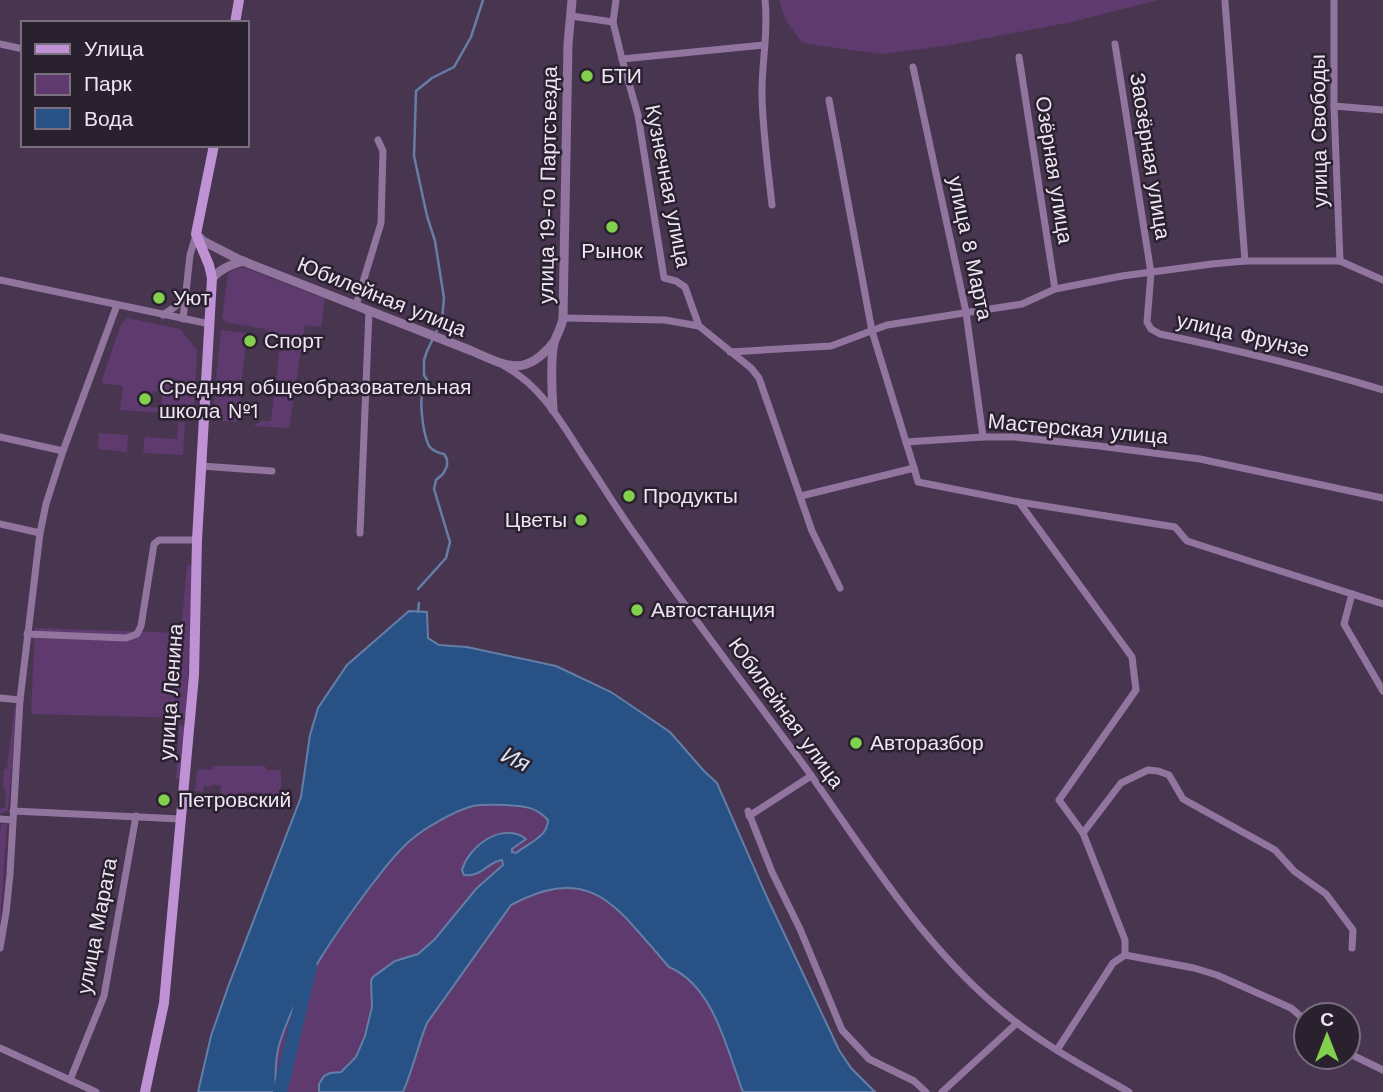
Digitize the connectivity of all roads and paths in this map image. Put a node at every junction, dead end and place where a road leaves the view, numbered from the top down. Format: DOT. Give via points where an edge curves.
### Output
graph roads {
  1 [pos="239,0"];
  2 [pos="572,0"];
  3 [pos="616,0"];
  4 [pos="765,0"];
  5 [pos="1334,0"];
  6 [pos="1225,2"];
  7 [pos="570,16"];
  8 [pos="235,21"];
  9 [pos="613,22"];
  10 [pos="0,44"];
  11 [pos="764,44"];
  12 [pos="1115,44"];
  13 [pos="21,49"];
  14 [pos="1019,57"];
  15 [pos="622,60"];
  16 [pos="913,67"];
  17 [pos="829,100"];
  18 [pos="1334,106"];
  19 [pos="1383,110"];
  20 [pos="378,140"];
  21 [pos="214,147"];
  22 [pos="772,205"];
  23 [pos="196,234"];
  24 [pos="244,261"];
  25 [pos="1245,261"];
  26 [pos="1340,261"];
  27 [pos="189,263"];
  28 [pos="209,265"];
  29 [pos="1151,273"];
  30 [pos="212,278"];
  31 [pos="0,280"];
  32 [pos="1383,280"];
  33 [pos="1055,289"];
  34 [pos="186,292"];
  35 [pos="117,305"];
  36 [pos="356,305"];
  37 [pos="369,311"];
  38 [pos="967,312"];
  39 [pos="163,315"];
  40 [pos="564,318"];
  41 [pos="183,320"];
  42 [pos="699,326"];
  43 [pos="209,329"];
  44 [pos="872,331"];
  45 [pos="554,341"];
  46 [pos="730,352"];
  47 [pos="500,364"];
  48 [pos="1383,390"];
  49 [pos="553,410"];
  50 [pos="0,437"];
  51 [pos="983,437"];
  52 [pos="906,442"];
  53 [pos="63,451"];
  54 [pos="201,466"];
  55 [pos="914,468"];
  56 [pos="272,471"];
  57 [pos="801,496"];
  58 [pos="1383,498"];
  59 [pos="1018,502"];
  60 [pos="0,524"];
  61 [pos="40,533"];
  62 [pos="360,533"];
  63 [pos="197,540"];
  64 [pos="840,587"];
  65 [pos="1352,594"];
  66 [pos="1383,604"];
  67 [pos="27,634"];
  68 [pos="1383,691"];
  69 [pos="0,698"];
  70 [pos="20,700"];
  71 [pos="811,776"];
  72 [pos="13,815"];
  73 [pos="136,816"];
  74 [pos="0,819"];
  75 [pos="181,819"];
  76 [pos="1083,833"];
  77 [pos="0,947"];
  78 [pos="1352,948"];
  79 [pos="1125,955"];
  80 [pos="1292,1008"];
  81 [pos="1017,1023"];
  82 [pos="0,1048"];
  83 [pos="1057,1050"];
  84 [pos="1362,1060"];
  85 [pos="1383,1070"];
  86 [pos="70,1080"];
  87 [pos="80,1089"];
  88 [pos="96,1092"];
  89 [pos="145,1092"];
  90 [pos="926,1092"];
  91 [pos="942,1092"];
  92 [pos="1129,1092"];
  1 -- 8 [label="main road"];
  2 -- 7 [label="street, улица 19-го Партсъезда"];
  3 -- 9 [label="street, Кузнечная улица"];
  4 -- 11 [label="street"];
  5 -- 18 [label="street, улица Свободы"];
  6 -- 25 [label="street"];
  7 -- 9 [label="street"];
  7 -- 40 [label="street, улица 19-го Партсъезда"];
  9 -- 15 [label="street, Кузнечная улица"];
  10 -- 13 [label="street"];
  11 -- 15 [label="street"];
  11 -- 22 [label="street" via="762,96"];
  12 -- 29 [label="street, Заозёрная улица"];
  14 -- 33 [label="street, Озёрная улица"];
  15 -- 42 [label="street, Кузнечная улица" via="638,116 664,278 685,287"];
  16 -- 38 [label="street, улица 8 Марта"];
  17 -- 44 [label="street"];
  18 -- 19 [label="street"];
  18 -- 26 [label="street, улица Свободы"];
  20 -- 36 [label="street" via="383,151 381,223"];
  21 -- 23 [label="main road"];
  23 -- 24 [label="street, Юбилейная улица"];
  23 -- 27 [label="street"];
  23 -- 28 [label="main road, улица Ленина"];
  24 -- 30 [label="street" via="220,269"];
  24 -- 36 [label="street, Юбилейная улица"];
  25 -- 26 [label="street"];
  25 -- 29 [label="street"];
  26 -- 32 [label="street"];
  27 -- 28 [label="street" via="200,260"];
  27 -- 34 [label="street"];
  28 -- 30 [label="main road, улица Ленина"];
  29 -- 33 [label="street"];
  29 -- 48 [label="street, улица Фрунзе" via="1147,322 1160,334 1248,352"];
  30 -- 43 [label="main road, улица Ленина"];
  31 -- 35 [label="street"];
  33 -- 38 [label="street" via="1022,304"];
  34 -- 39 [label="street"];
  34 -- 41 [label="street"];
  35 -- 39 [label="street"];
  35 -- 53 [label="street"];
  36 -- 37 [label="street, Юбилейная улица"];
  37 -- 47 [label="street, Юбилейная улица"];
  37 -- 62 [label="street"];
  38 -- 44 [label="street"];
  38 -- 51 [label="street, улица 8 Марта"];
  39 -- 41 [label="street"];
  40 -- 42 [label="street" via="666,320"];
  40 -- 45 [label="street, улица 19-го Партсъезда"];
  41 -- 43 [label="street"];
  42 -- 46 [label="street"];
  43 -- 54 [label="main road, улица Ленина"];
  44 -- 46 [label="street" via="831,346"];
  44 -- 52 [label="street"];
  45 -- 47 [label="street" via="524,365"];
  45 -- 49 [label="street, улица 19-го Партсъезда"];
  46 -- 57 [label="street" via="759,378"];
  47 -- 49 [label="street, Юбилейная улица" via="527,382"];
  49 -- 71 [label="street, Юбилейная улица" via="638,540"];
  50 -- 53 [label="street"];
  51 -- 52 [label="street, Мастерская улица"];
  51 -- 58 [label="street, Мастерская улица" via="1087,444 1200,459"];
  52 -- 55 [label="street"];
  53 -- 61 [label="street"];
  54 -- 56 [label="street"];
  54 -- 63 [label="main road, улица Ленина"];
  55 -- 57 [label="street"];
  55 -- 59 [label="street" via="918,482"];
  57 -- 64 [label="street" via="812,531"];
  59 -- 65 [label="street" via="1175,527 1187,541"];
  59 -- 76 [label="street" via="1132,657 1136,690 1059,800"];
  60 -- 61 [label="street"];
  61 -- 67 [label="street"];
  63 -- 67 [label="street" via="159,540 154,544 136,634 126,638"];
  63 -- 75 [label="main road, улица Ленина" via="194,675"];
  65 -- 66 [label="street"];
  65 -- 68 [label="street" via="1344,624"];
  67 -- 70 [label="street"];
  69 -- 70 [label="street"];
  70 -- 72 [label="street"];
  71 -- 81 [label="street, Юбилейная улица" via="923,930 970,982"];
  71 -- 90 [label="street" via="749,814 842,1030 869,1059 914,1081"];
  72 -- 73 [label="street"];
  72 -- 74 [label="street"];
  72 -- 77 [label="street"];
  73 -- 75 [label="street"];
  73 -- 86 [label="street, улица Марата" via="104,996"];
  75 -- 89 [label="main road, улица Ленина" via="163,1003"];
  76 -- 78 [label="street" via="1121,783 1148,770 1169,775 1183,799 1275,850 1326,894 1353,930"];
  76 -- 79 [label="street" via="1125,940"];
  79 -- 80 [label="street" via="1217,975"];
  79 -- 83 [label="street" via="1113,962"];
  81 -- 83 [label="street, Юбилейная улица"];
  81 -- 91 [label="street"];
  82 -- 86 [label="street"];
  83 -- 92 [label="street, Юбилейная улица"];
  84 -- 85 [label="street"];
  86 -- 87 [label="street"];
  87 -- 88 [label="street"];
}
